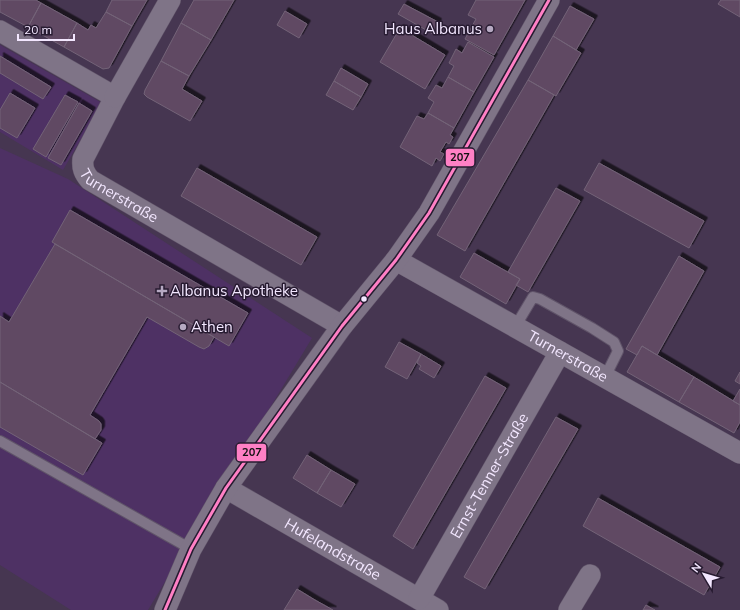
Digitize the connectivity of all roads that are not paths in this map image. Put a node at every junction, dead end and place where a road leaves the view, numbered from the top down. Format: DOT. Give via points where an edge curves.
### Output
graph roads {
  1 [pos="170,0"];
  2 [pos="549,0"];
  3 [pos="0,31"];
  4 [pos="115,97"];
  5 [pos="396,260"];
  6 [pos="342,326"];
  7 [pos="515,327"];
  8 [pos="560,352"];
  9 [pos="605,377"];
  10 [pos="0,441"];
  11 [pos="740,453"];
  12 [pos="226,488"];
  13 [pos="191,549"];
  14 [pos="590,575"];
  15 [pos="419,600"];
  16 [pos="165,610"];
  17 [pos="438,610"];
  18 [pos="569,610"];
  1 -- 4 [label="street, Turnerstraße"];
  2 -- 5 [label="street" via="429,213"];
  3 -- 4 [label="street"];
  4 -- 6 [label="street, Turnerstraße" via="83,159 82,166 90,180"];
  5 -- 6 [label="street"];
  5 -- 7 [label="street, Turnerstraße"];
  6 -- 12 [label="street"];
  7 -- 8 [label="street, Turnerstraße"];
  7 -- 9 [label="lane" via="533,297 540,299 614,342 618,351"];
  8 -- 9 [label="street, Turnerstraße"];
  8 -- 15 [label="street, Ernst-Tenner-Straße"];
  9 -- 11 [label="street, Turnerstraße"];
  10 -- 13 [label="lane"];
  12 -- 13 [label="street"];
  12 -- 15 [label="street, Hufelandstraße"];
  13 -- 16 [label="street"];
  14 -- 18 [label="street"];
  15 -- 17 [label="street, Hufelandstraße"];
}
